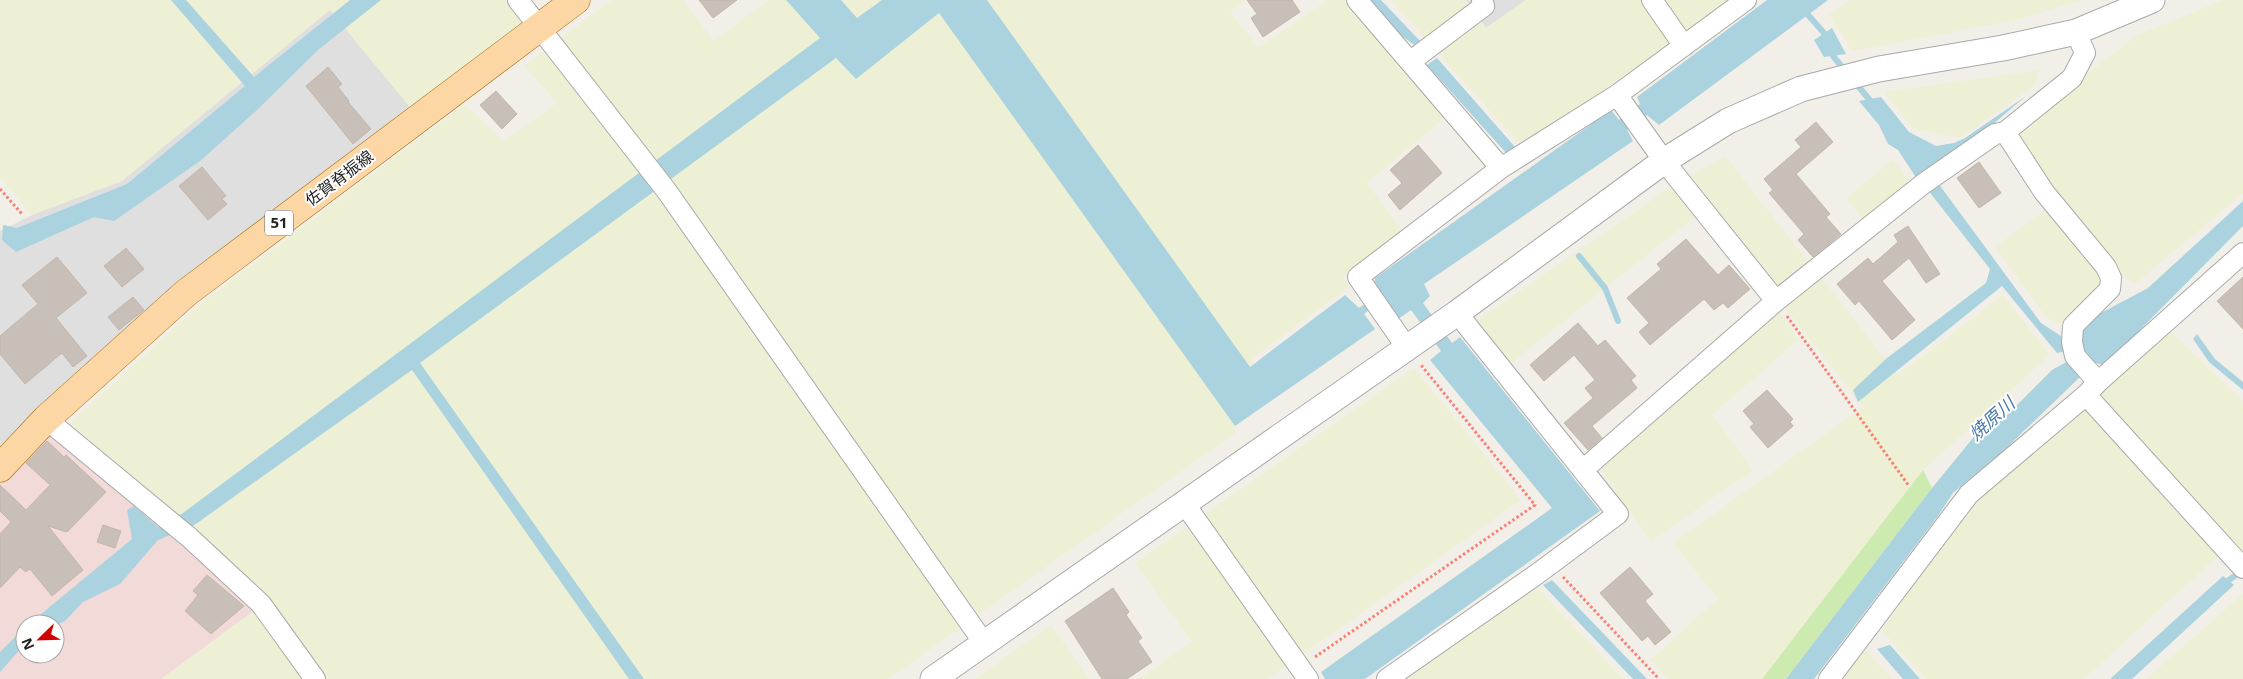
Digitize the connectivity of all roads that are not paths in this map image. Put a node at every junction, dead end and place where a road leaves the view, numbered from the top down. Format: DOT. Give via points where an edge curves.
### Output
graph roads {
  1 [pos="518,0"];
  2 [pos="576,0"];
  3 [pos="1357,0"];
  4 [pos="1482,0"];
  5 [pos="1652,0"];
  6 [pos="1746,0"];
  7 [pos="2152,0"];
  8 [pos="540,28"];
  9 [pos="2076,32"];
  10 [pos="1684,46"];
  11 [pos="1411,61"];
  12 [pos="1617,95"];
  13 [pos="2005,132"];
  14 [pos="1664,161"];
  15 [pos="1501,168"];
  16 [pos="2243,253"];
  17 [pos="1776,301"];
  18 [pos="1457,313"];
  19 [pos="1407,348"];
  20 [pos="2086,376"];
  21 [pos="46,419"];
  22 [pos="0,468"];
  23 [pos="1584,469"];
  24 [pos="1184,503"];
  25 [pos="2238,563"];
  26 [pos="984,643"];
  27 [pos="1304,673"];
  28 [pos="315,679"];
  29 [pos="933,679"];
  30 [pos="1387,679"];
  31 [pos="1829,679"];
  1 -- 8 [label="street"];
  2 -- 8 [label="main road, 佐賀脊振線 / 51"];
  3 -- 11 [label="street"];
  4 -- 11 [label="street" via="1484,6"];
  5 -- 10 [label="street"];
  6 -- 10 [label="street"];
  7 -- 9 [label="street"];
  8 -- 21 [label="main road, 佐賀脊振線 / 51" via="186,293"];
  8 -- 26 [label="street" via="646,162"];
  9 -- 13 [label="street" via="2085,53 2072,78"];
  9 -- 14 [label="street" via="1850,76 1801,89 1728,121"];
  10 -- 12 [label="street"];
  11 -- 15 [label="street"];
  12 -- 14 [label="street"];
  12 -- 15 [label="street"];
  13 -- 17 [label="street" via="1995,134 1928,181"];
  13 -- 20 [label="street" via="2044,192 2106,267 2111,278 2110,289 2073,326 2072,342"];
  14 -- 17 [label="street"];
  14 -- 18 [label="street"];
  15 -- 19 [label="street" via="1358,277"];
  16 -- 20 [label="street"];
  17 -- 23 [label="street"];
  18 -- 19 [label="street"];
  18 -- 23 [label="street"];
  19 -- 24 [label="street"];
  20 -- 25 [label="street"];
  20 -- 31 [label="street" via="1969,494"];
  21 -- 22 [label="main road, 佐賀脊振線 / 51"];
  21 -- 28 [label="street" via="190,538 261,604"];
  23 -- 30 [label="street" via="1618,514"];
  24 -- 26 [label="street"];
  24 -- 27 [label="street"];
  26 -- 29 [label="street"];
}
